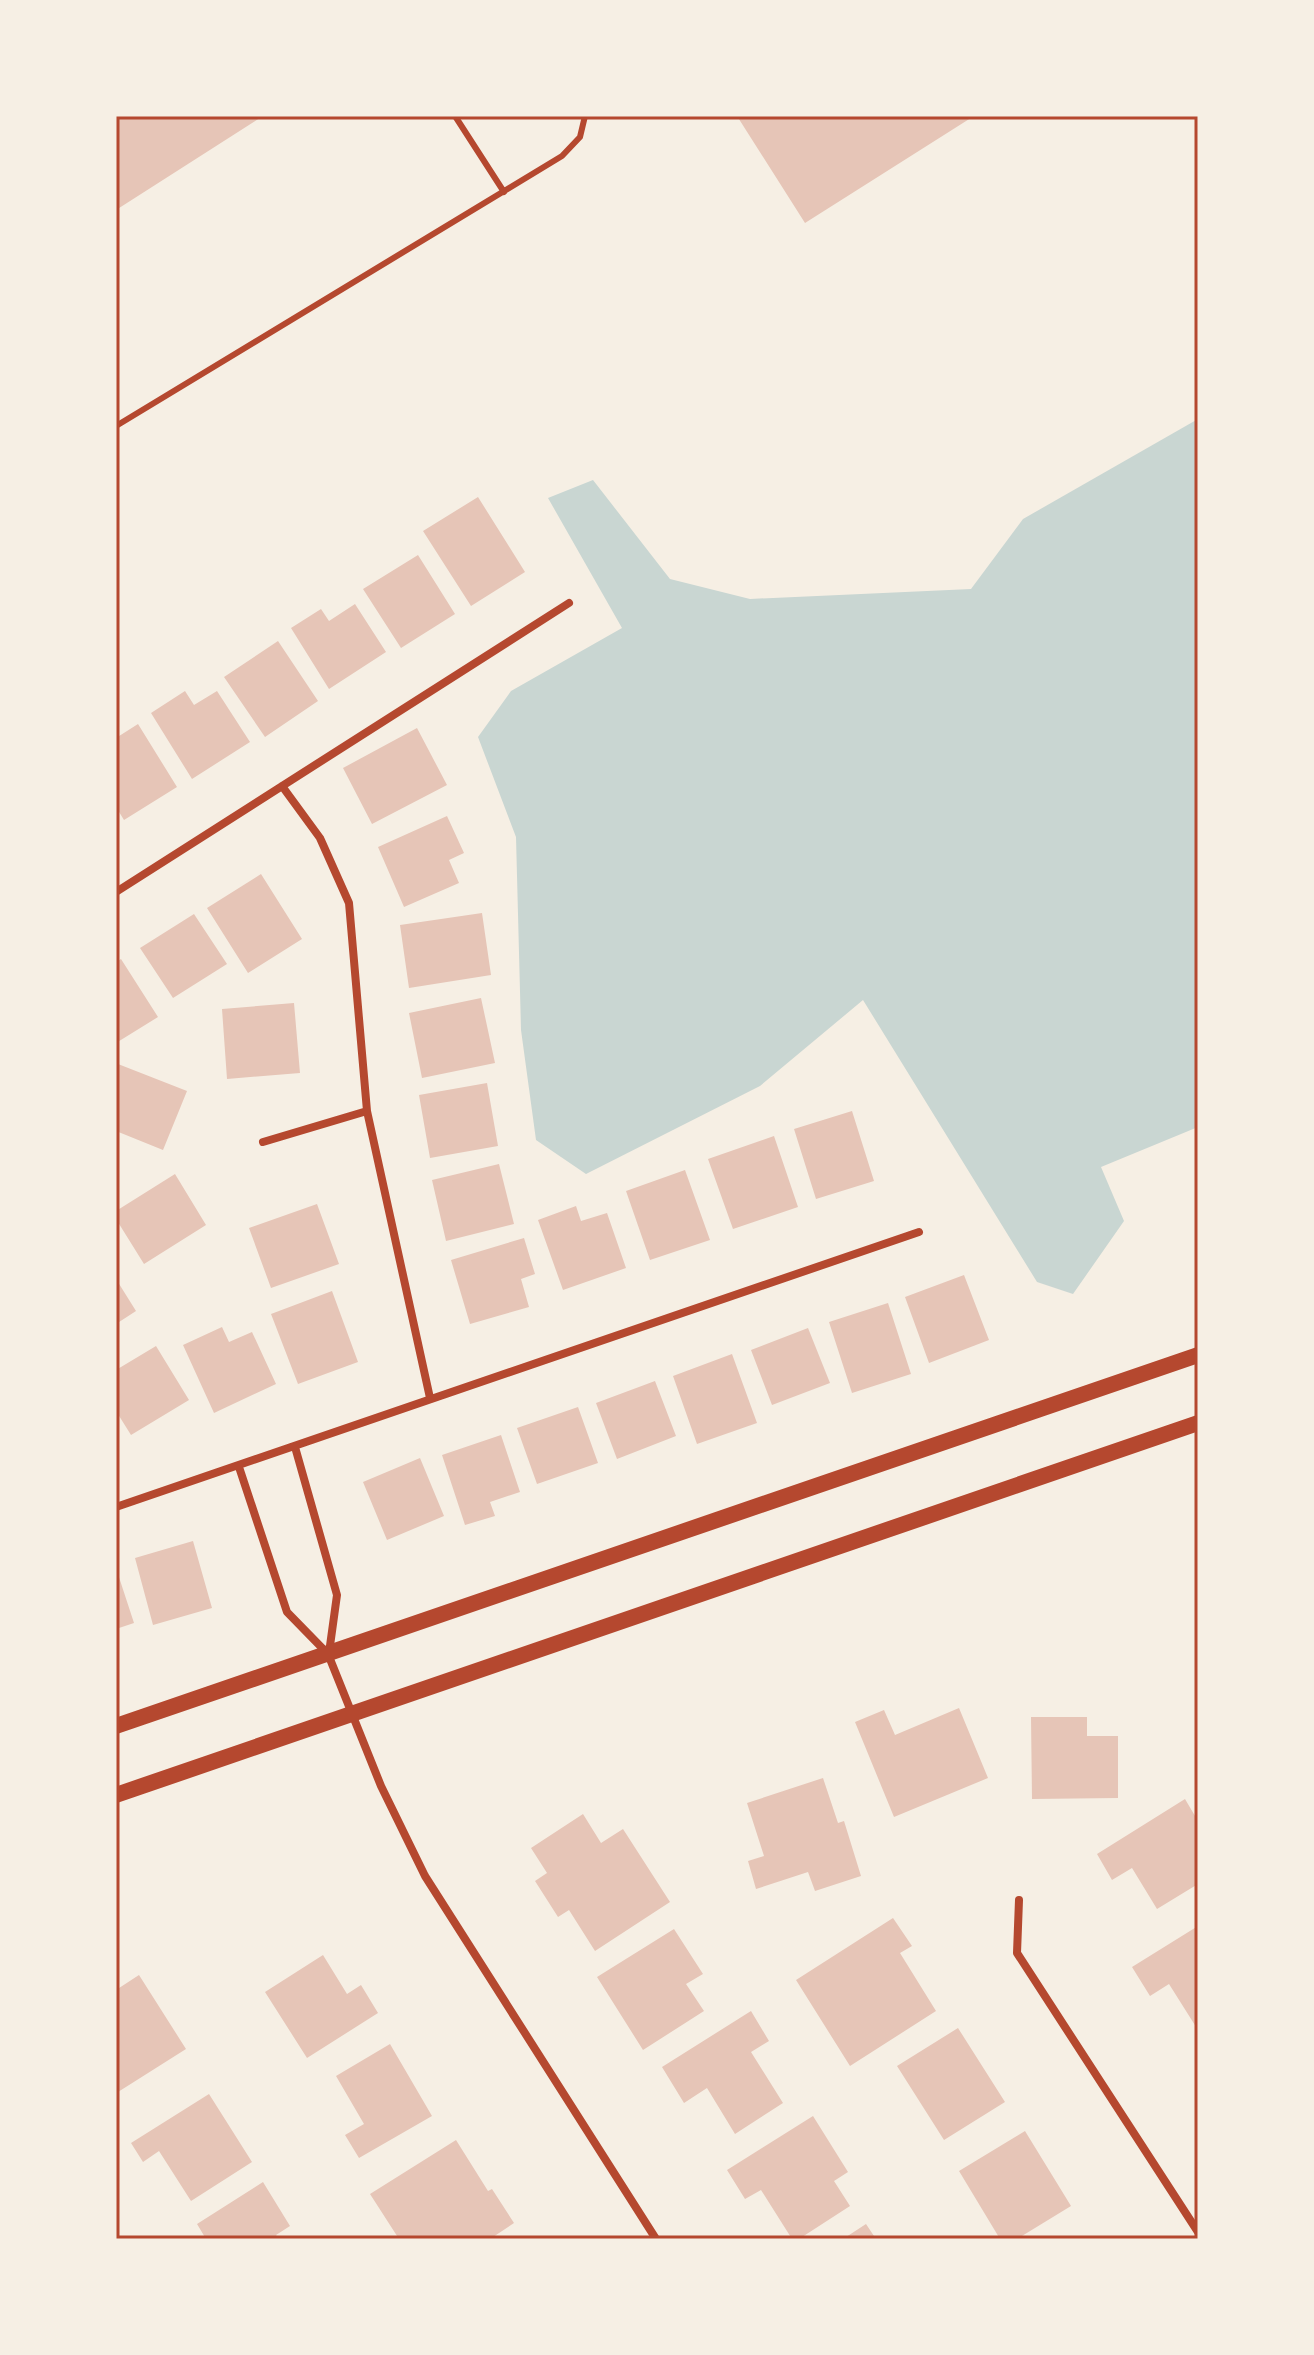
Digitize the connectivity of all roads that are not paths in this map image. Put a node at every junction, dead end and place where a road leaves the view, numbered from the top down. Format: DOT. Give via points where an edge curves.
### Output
graph roads {
  1 [pos="455,116"];
  2 [pos="585,116"];
  3 [pos="504,192"];
  4 [pos="116,426"];
  5 [pos="569,603"];
  6 [pos="282,786"];
  7 [pos="116,892"];
  8 [pos="367,1111"];
  9 [pos="263,1142"];
  10 [pos="919,1232"];
  11 [pos="1198,1355"];
  12 [pos="430,1398"];
  13 [pos="1198,1423"];
  14 [pos="295,1447"];
  15 [pos="239,1467"];
  16 [pos="116,1507"];
  17 [pos="328,1654"];
  18 [pos="352,1714"];
  19 [pos="116,1726"];
  20 [pos="116,1795"];
  21 [pos="1019,1900"];
  22 [pos="1198,2232"];
  23 [pos="656,2239"];
  1 -- 3 [label="lane"];
  2 -- 3 [label="lane" via="580,137 562,156"];
  3 -- 4 [label="lane"];
  5 -- 6 [label="street"];
  6 -- 7 [label="street"];
  6 -- 8 [label="street" via="320,838 349,903"];
  8 -- 9 [label="street"];
  8 -- 12 [label="street"];
  10 -- 12 [label="street"];
  11 -- 17 [label="main road"];
  12 -- 14 [label="street"];
  13 -- 18 [label="main road"];
  14 -- 15 [label="street"];
  14 -- 17 [label="street" via="337,1595"];
  15 -- 16 [label="street"];
  15 -- 17 [label="street" via="287,1612"];
  17 -- 18 [label="street"];
  17 -- 19 [label="main road"];
  18 -- 20 [label="main road"];
  18 -- 23 [label="street" via="425,1876"];
  21 -- 22 [label="street" via="1017,1953"];
}
